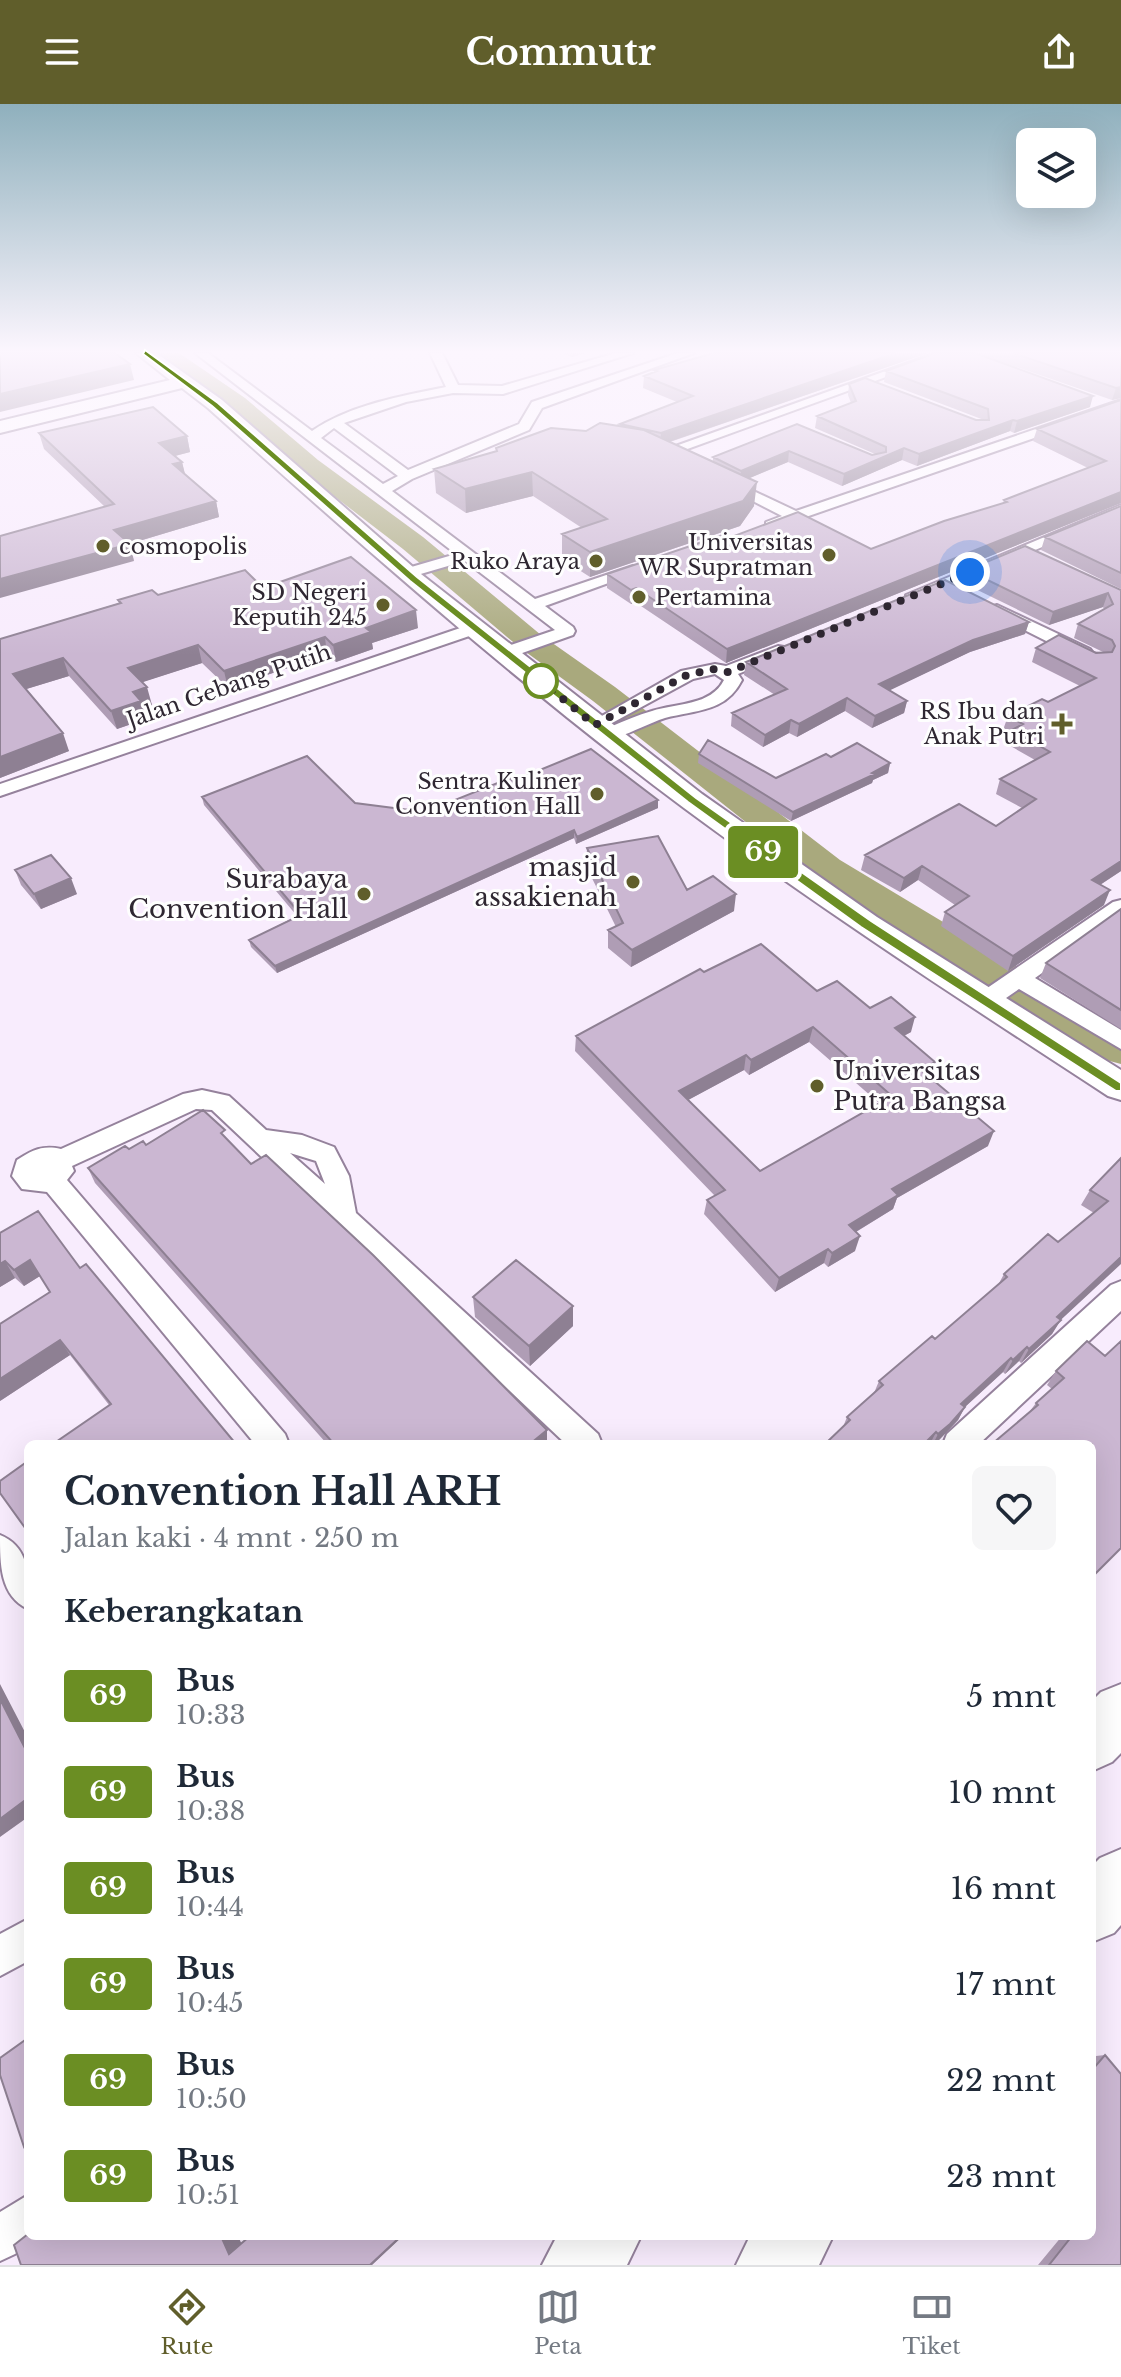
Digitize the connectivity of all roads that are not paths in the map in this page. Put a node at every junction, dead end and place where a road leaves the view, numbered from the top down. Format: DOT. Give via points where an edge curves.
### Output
graph roads {
  1 [pos="272,454"];
  2 [pos="334,454"];
  3 [pos="377,454"];
  4 [pos="464,454"];
  5 [pos="665,454"];
  6 [pos="978,454"];
  7 [pos="685,463"];
  8 [pos="407,476"];
  9 [pos="711,476"];
  10 [pos="381,492"];
  11 [pos="1117,514"];
  12 [pos="796,517"];
  13 [pos="755,531"];
  14 [pos="462,560"];
  15 [pos="661,562"];
  16 [pos="418,574"];
  17 [pos="943,583"];
  18 [pos="900,601"];
  19 [pos="533,605"];
  20 [pos="475,628"];
  21 [pos="800,642"];
  22 [pos="511,651"];
  23 [pos="1098,660"];
  24 [pos="728,672"];
  25 [pos="646,699"];
  26 [pos="666,713"];
  27 [pos="613,724"];
  28 [pos="0,790"];
  29 [pos="1121,907"];
  30 [pos="1006,988"];
  31 [pos="1108,1044"];
  32 [pos="1121,1087"];
  33 [pos="257,1139"];
  34 [pos="344,1220"];
  35 [pos="1121,1293"];
  36 [pos="271,1440"];
  37 [pos="583,1440"];
  38 [pos="962,1440"];
  39 [pos="0,1551"];
  40 [pos="24,1587"];
  41 [pos="1121,1712"];
  42 [pos="1096,1738"];
  43 [pos="1121,1879"];
  44 [pos="1096,1907"];
  45 [pos="24,1941"];
  46 [pos="0,1957"];
  47 [pos="24,2220"];
  48 [pos="0,2239"];
  49 [pos="602,2240"];
  50 [pos="794,2240"];
  51 [pos="578,2265"];
  52 [pos="772,2265"];
  1 -- 16 [label="main road"];
  2 -- 10 [label="street"];
  3 -- 8 [label="street"];
  4 -- 8 [label="street"];
  5 -- 7 [label="street"];
  6 -- 12 [label="street"];
  8 -- 10 [label="street"];
  9 -- 12 [label="street"];
  10 -- 14 [label="street"];
  11 -- 17 [label="street" via="1030,554"];
  12 -- 13 [label="street"];
  14 -- 16 [label="street"];
  14 -- 19 [label="street"];
  15 -- 19 [label="street"];
  16 -- 20 [label="main road"];
  17 -- 18 [label="street"];
  17 -- 23 [label="street"];
  19 -- 22 [label="street" via="559,634"];
  20 -- 22 [label="main road"];
  20 -- 28 [label="street, Jalan Gebang Putih"];
  21 -- 24 [label="street"];
  22 -- 27 [label="main road"];
  24 -- 25 [label="street" via="687,675"];
  24 -- 26 [label="street" via="732,685 723,695"];
  25 -- 26 [label="street"];
  25 -- 27 [label="street"];
  26 -- 27 [label="street"];
  27 -- 30 [label="main road" via="781,865"];
  29 -- 30 [label="street"];
  30 -- 31 [label="main road"];
  30 -- 31 [label="street"];
  31 -- 32 [label="main road"];
  33 -- 34 [label="street"];
  33 -- 34 [label="street" via="308,1144 327,1153 334,1162"];
  33 -- 36 [label="street" via="220,1103 202,1099 174,1107 56,1170"];
  34 -- 37 [label="street"];
  35 -- 38 [label="street"];
  39 -- 40 [label="street"];
  41 -- 42 [label="main road"];
  43 -- 44 [label="main road"];
  45 -- 46 [label="street"];
  47 -- 48 [label="street"];
  49 -- 51 [label="main road"];
  50 -- 52 [label="main road"];
}
